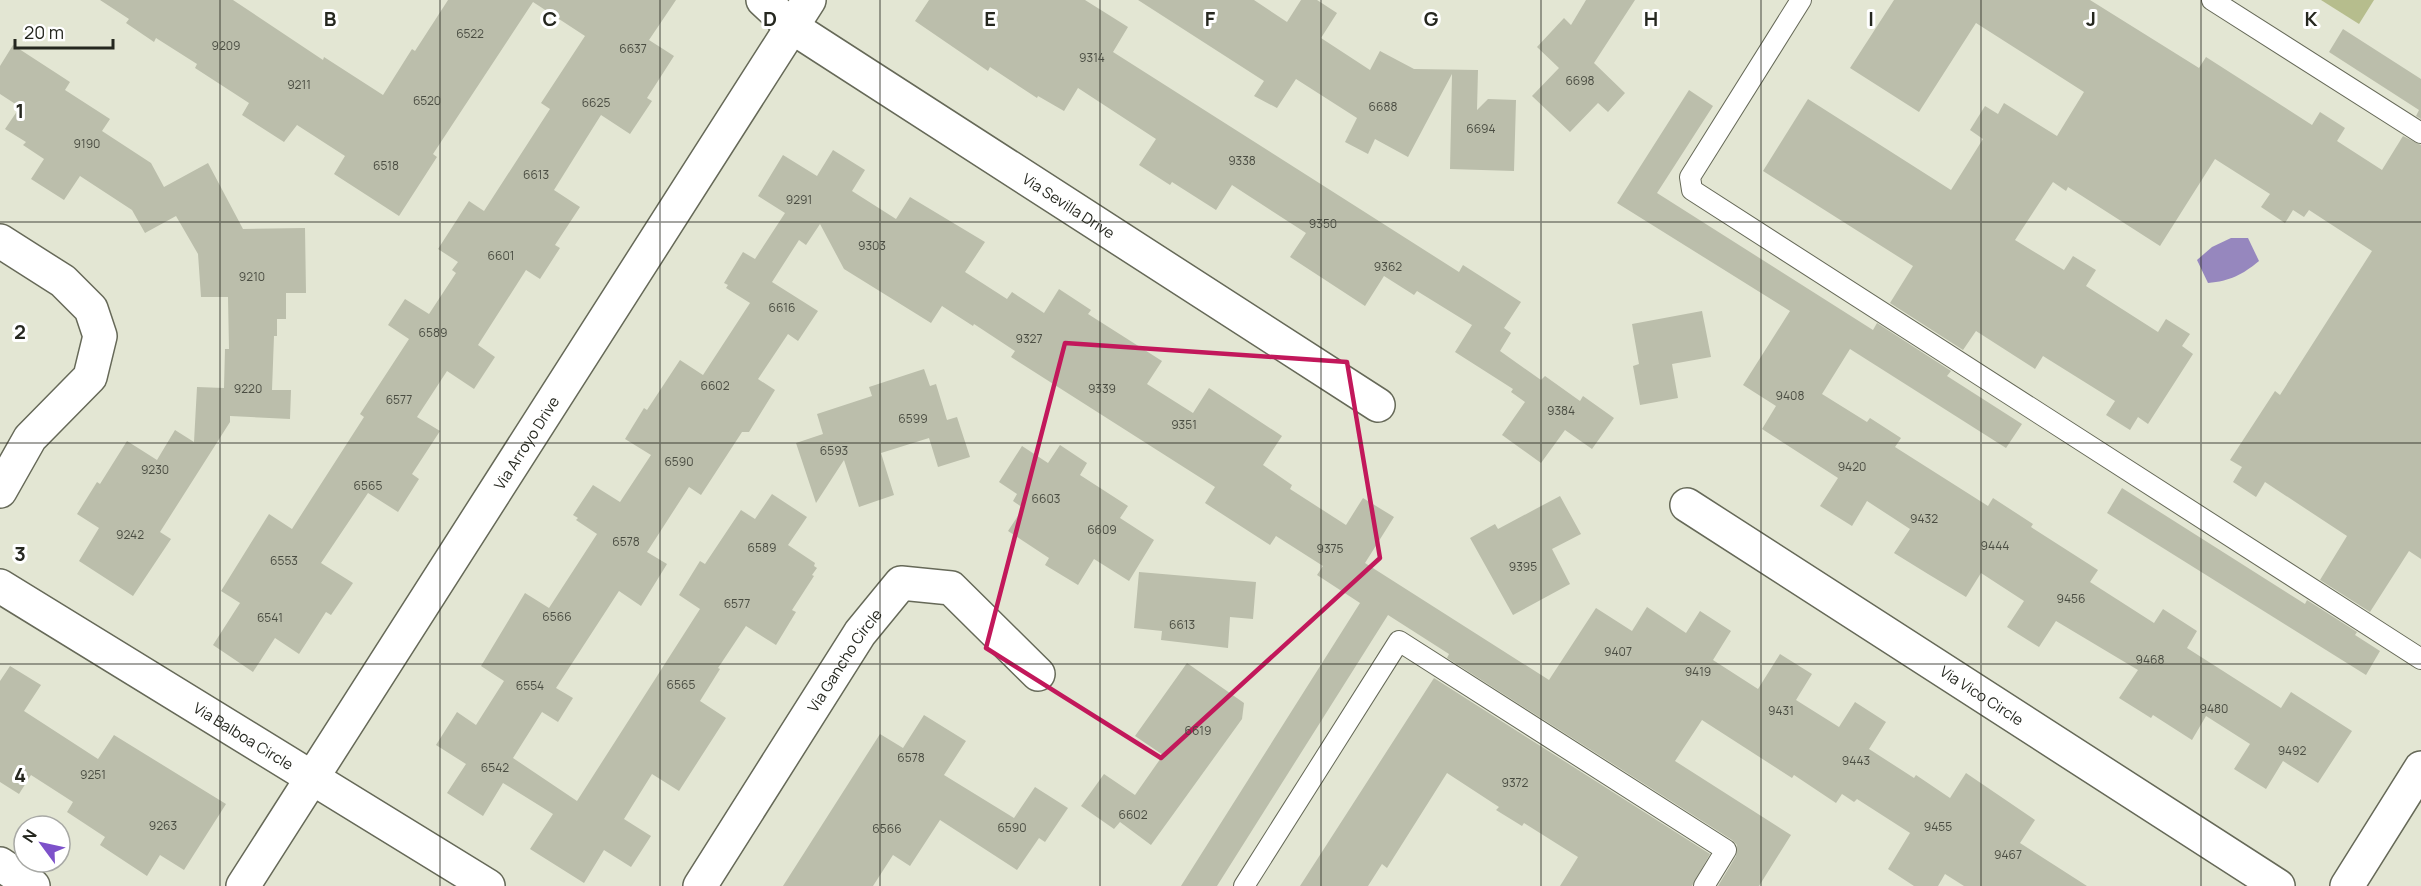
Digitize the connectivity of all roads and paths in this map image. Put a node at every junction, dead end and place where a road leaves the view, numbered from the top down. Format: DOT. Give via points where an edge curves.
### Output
graph roads {
  1 [pos="763,0"];
  2 [pos="1801,0"];
  3 [pos="2212,0"];
  4 [pos="801,13"];
  5 [pos="2421,133"];
  6 [pos="0,241"];
  7 [pos="1378,405"];
  8 [pos="0,491"];
  9 [pos="1687,504"];
  10 [pos="0,586"];
  11 [pos="2421,658"];
  12 [pos="1038,674"];
  13 [pos="2421,768"];
  14 [pos="313,779"];
  15 [pos="0,864"];
  16 [pos="33,886"];
  17 [pos="243,886"];
  18 [pos="488,886"];
  19 [pos="700,886"];
  20 [pos="1244,886"];
  21 [pos="1704,886"];
  22 [pos="2278,886"];
  23 [pos="2347,886"];
  1 -- 4 [label="street, Via Sevilla Drive"];
  2 -- 11 [label="lane" via="1690,177 1692,190"];
  3 -- 5 [label="lane"];
  4 -- 7 [label="street, Via Sevilla Drive"];
  4 -- 14 [label="street, Via Arroyo Drive"];
  6 -- 8 [label="street" via="63,281 91,309 100,336 90,377 30,438"];
  9 -- 22 [label="street, Via Vico Circle"];
  10 -- 14 [label="street, Via Balboa Circle"];
  12 -- 19 [label="street, Via Gancho Circle" via="951,588 902,583 860,633"];
  13 -- 23 [label="street"];
  14 -- 17 [label="street, Via Arroyo Drive"];
  14 -- 18 [label="street, Via Balboa Circle"];
  15 -- 16 [label="street"];
  20 -- 21 [label="lane" via="1399,641 1726,850"];
}
